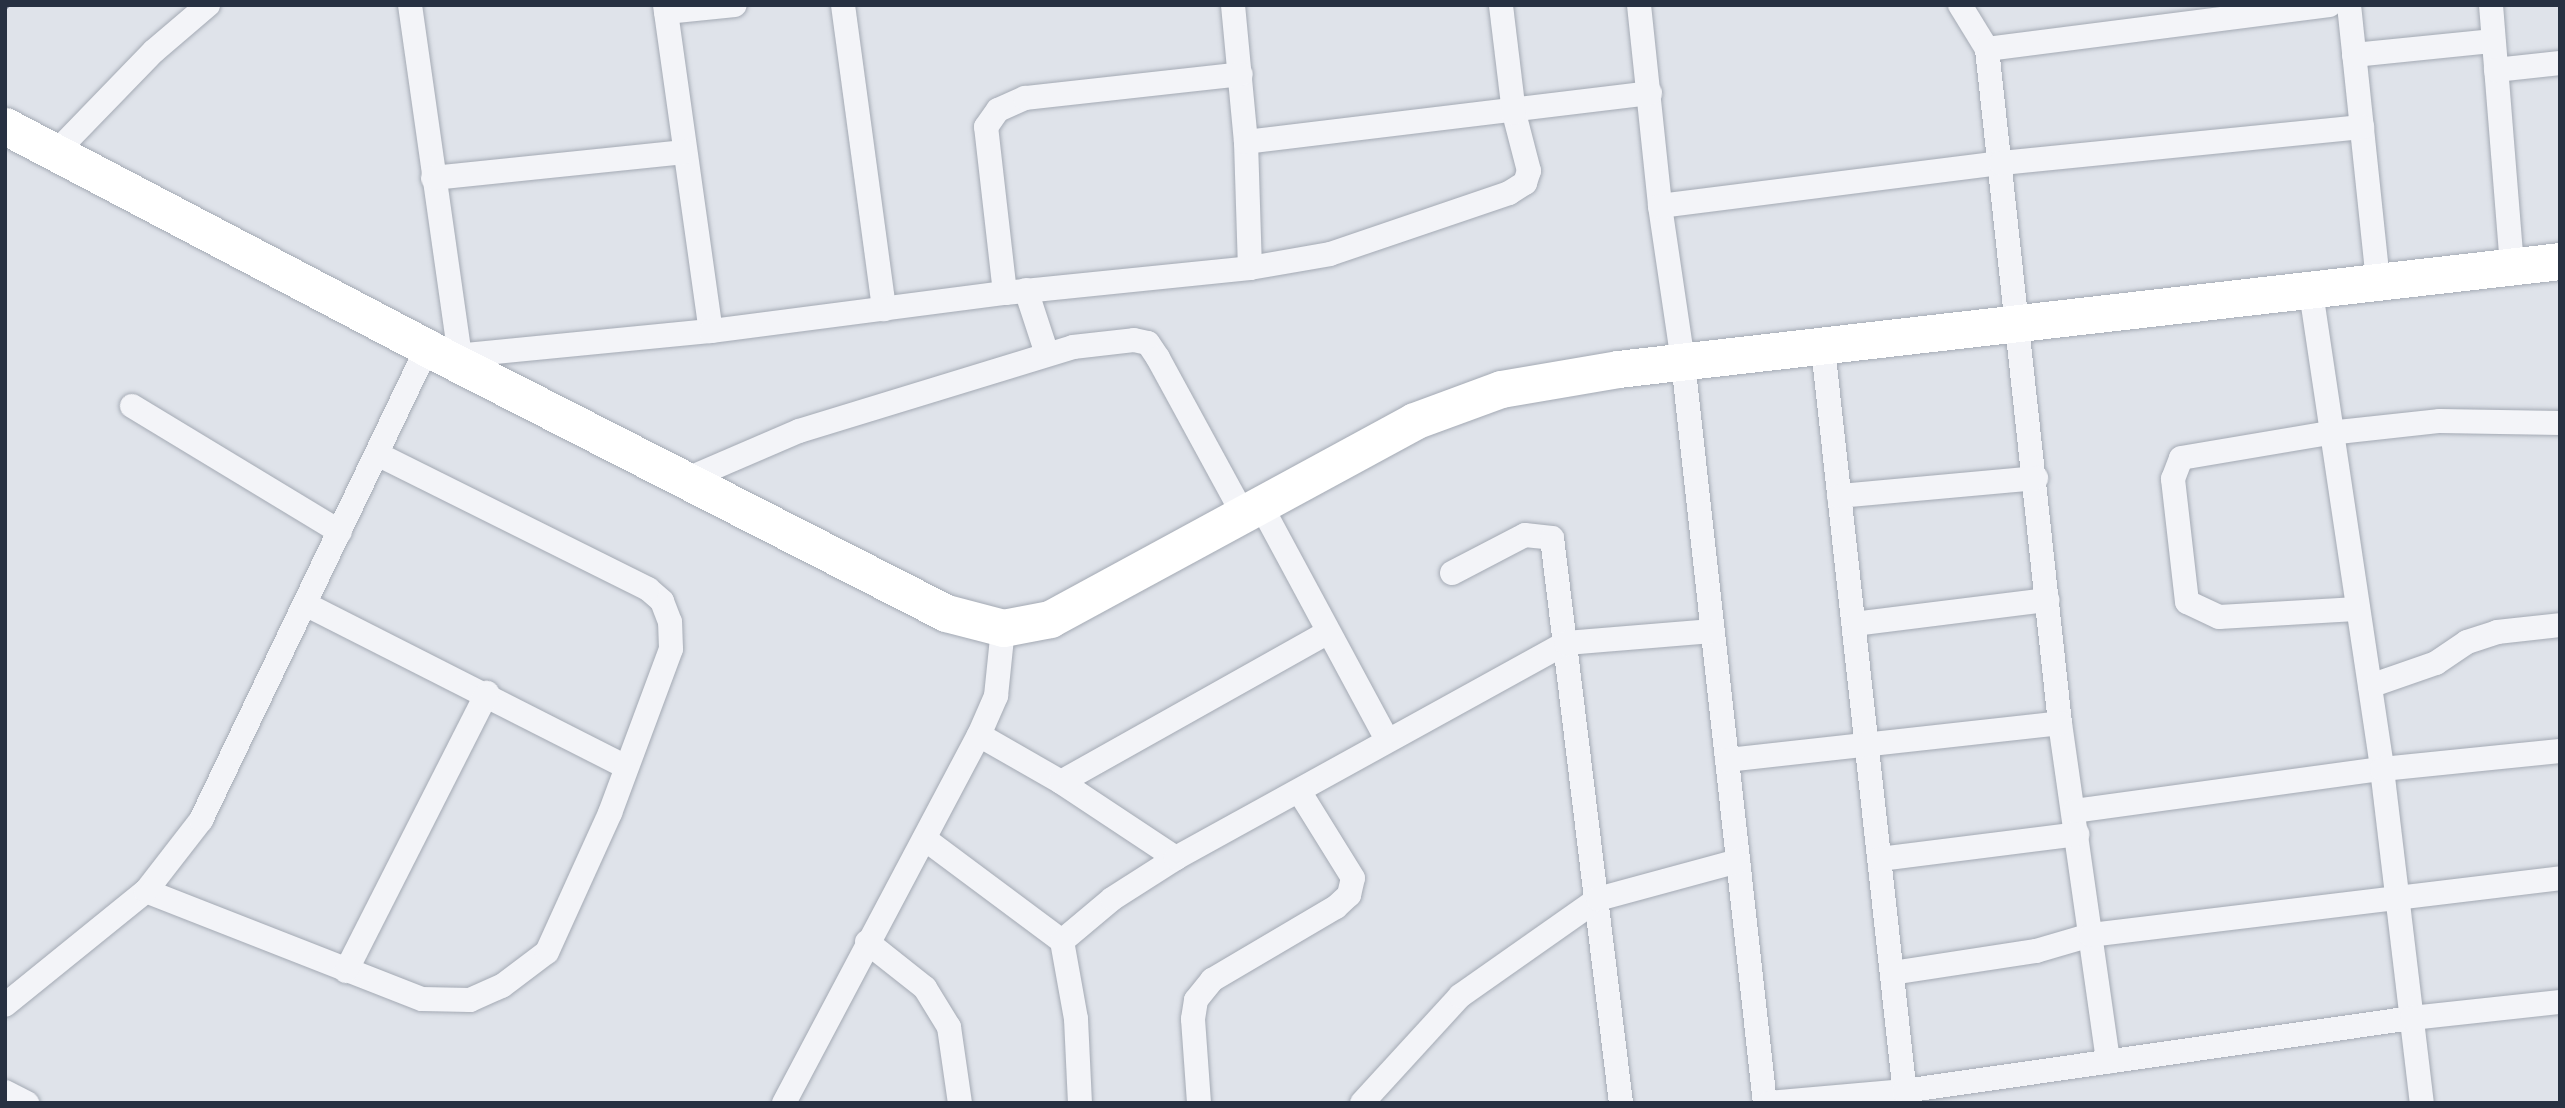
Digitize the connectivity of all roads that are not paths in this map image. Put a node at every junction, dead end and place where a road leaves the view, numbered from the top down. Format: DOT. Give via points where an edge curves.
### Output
graph roads {
  1 [pos="208,5"];
  2 [pos="410,5"];
  3 [pos="735,5"];
  4 [pos="843,5"];
  5 [pos="1233,5"];
  6 [pos="1501,5"];
  7 [pos="1639,5"];
  8 [pos="1960,5"];
  9 [pos="2329,5"];
  10 [pos="2349,5"];
  11 [pos="2491,5"];
  12 [pos="665,9"];
  13 [pos="2493,41"];
  14 [pos="1987,49"];
  15 [pos="2354,55"];
  16 [pos="2560,63"];
  17 [pos="2496,70"];
  18 [pos="1241,74"];
  19 [pos="1650,93"];
  20 [pos="1514,113"];
  21 [pos="5,126"];
  22 [pos="2362,127"];
  23 [pos="1246,142"];
  24 [pos="57,151"];
  25 [pos="685,152"];
  26 [pos="2001,163"];
  27 [pos="433,178"];
  28 [pos="1660,206"];
  29 [pos="2560,261"];
  30 [pos="2512,266"];
  31 [pos="1250,268"];
  32 [pos="2378,283"];
  33 [pos="1016,292"];
  34 [pos="2311,292"];
  35 [pos="884,309"];
  36 [pos="2020,324"];
  37 [pos="712,331"];
  38 [pos="1823,348"];
  39 [pos="444,353"];
  40 [pos="1047,354"];
  41 [pos="1684,362"];
  42 [pos="132,406"];
  43 [pos="2560,423"];
  44 [pos="2329,433"];
  45 [pos="377,454"];
  46 [pos="2036,478"];
  47 [pos="685,480"];
  48 [pos="1839,496"];
  49 [pos="1250,507"];
  50 [pos="340,532"];
  51 [pos="1452,573"];
  52 [pos="2048,600"];
  53 [pos="305,604"];
  54 [pos="2358,609"];
  55 [pos="1854,624"];
  56 [pos="2560,625"];
  57 [pos="1003,628"];
  58 [pos="1713,631"];
  59 [pos="1326,633"];
  60 [pos="1566,643"];
  61 [pos="2370,686"];
  62 [pos="487,692"];
  63 [pos="2060,723"];
  64 [pos="979,735"];
  65 [pos="1387,740"];
  66 [pos="1868,742"];
  67 [pos="2560,751"];
  68 [pos="1727,760"];
  69 [pos="625,766"];
  70 [pos="2382,769"];
  71 [pos="1061,782"];
  72 [pos="1299,791"];
  73 [pos="2075,822"];
  74 [pos="925,839"];
  75 [pos="1176,858"];
  76 [pos="1880,859"];
  77 [pos="1738,861"];
  78 [pos="2560,878"];
  79 [pos="146,891"];
  80 [pos="2399,898"];
  81 [pos="1598,899"];
  82 [pos="2091,935"];
  83 [pos="1062,941"];
  84 [pos="866,942"];
  85 [pos="346,971"];
  86 [pos="1892,973"];
  87 [pos="2560,1002"];
  88 [pos="5,1006"];
  89 [pos="2413,1018"];
  90 [pos="2108,1062"];
  91 [pos="5,1092"];
  92 [pos="1905,1097"];
  93 [pos="27,1103"];
  94 [pos="784,1103"];
  95 [pos="960,1103"];
  96 [pos="1080,1103"];
  97 [pos="1199,1103"];
  98 [pos="1362,1103"];
  99 [pos="1621,1103"];
  100 [pos="1767,1103"];
  101 [pos="2422,1103"];
  1 -- 24 [label="street" via="154,51"];
  2 -- 27 [label="street"];
  3 -- 12 [label="street"];
  4 -- 35 [label="street"];
  5 -- 18 [label="street"];
  6 -- 20 [label="street"];
  7 -- 19 [label="street"];
  8 -- 14 [label="street"];
  9 -- 14 [label="street"];
  10 -- 15 [label="street"];
  11 -- 13 [label="street"];
  12 -- 25 [label="street"];
  13 -- 15 [label="street"];
  13 -- 17 [label="street"];
  14 -- 26 [label="street"];
  15 -- 22 [label="street"];
  16 -- 17 [label="street"];
  17 -- 30 [label="street"];
  18 -- 23 [label="street"];
  18 -- 33 [label="street" via="1025,98 998,110 986,127"];
  19 -- 20 [label="street"];
  19 -- 28 [label="street"];
  20 -- 23 [label="street"];
  20 -- 31 [label="street" via="1529,171 1525,183 1509,193 1330,254"];
  21 -- 24 [label="main road"];
  22 -- 26 [label="street"];
  22 -- 32 [label="street"];
  23 -- 31 [label="street"];
  24 -- 39 [label="main road"];
  25 -- 27 [label="street"];
  25 -- 37 [label="street"];
  26 -- 28 [label="street"];
  26 -- 36 [label="street"];
  27 -- 39 [label="street"];
  28 -- 41 [label="street"];
  29 -- 30 [label="main road"];
  30 -- 32 [label="main road"];
  31 -- 33 [label="street"];
  32 -- 34 [label="main road"];
  33 -- 35 [label="street"];
  33 -- 40 [label="street"];
  34 -- 36 [label="main road"];
  34 -- 44 [label="street"];
  35 -- 37 [label="street"];
  36 -- 38 [label="main road"];
  36 -- 46 [label="street"];
  37 -- 39 [label="street"];
  38 -- 41 [label="main road"];
  38 -- 48 [label="street"];
  39 -- 45 [label="street"];
  39 -- 47 [label="main road"];
  40 -- 47 [label="street" via="799,431"];
  40 -- 49 [label="street" via="1109,341 1148,343"];
  41 -- 49 [label="main road" via="1558,377 1456,403"];
  41 -- 58 [label="street"];
  42 -- 50 [label="street"];
  43 -- 44 [label="street" via="2440,421"];
  44 -- 54 [label="street"];
  44 -- 54 [label="street" via="2181,458 2173,479 2187,601 2219,617"];
  45 -- 50 [label="street"];
  45 -- 69 [label="street" via="648,589 662,601 670,622 671,649"];
  46 -- 48 [label="street"];
  46 -- 52 [label="street"];
  47 -- 57 [label="main road" via="946,613"];
  48 -- 55 [label="street"];
  49 -- 57 [label="main road" via="1051,619"];
  49 -- 59 [label="street"];
  50 -- 53 [label="street"];
  51 -- 60 [label="street" via="1525,535 1552,538"];
  52 -- 55 [label="street"];
  52 -- 63 [label="street"];
  53 -- 62 [label="street"];
  53 -- 79 [label="street" via="201,820"];
  54 -- 61 [label="street"];
  55 -- 66 [label="street"];
  56 -- 61 [label="street" via="2497,632 2468,642 2436,663"];
  57 -- 64 [label="street" via="996,696"];
  58 -- 60 [label="street"];
  58 -- 68 [label="street"];
  59 -- 65 [label="street"];
  59 -- 71 [label="street"];
  60 -- 65 [label="street"];
  60 -- 81 [label="street"];
  61 -- 70 [label="street"];
  62 -- 69 [label="street"];
  62 -- 85 [label="street"];
  63 -- 66 [label="street"];
  63 -- 73 [label="street"];
  64 -- 71 [label="street"];
  64 -- 74 [label="street"];
  65 -- 72 [label="street"];
  66 -- 68 [label="street"];
  66 -- 76 [label="street"];
  67 -- 70 [label="street"];
  68 -- 77 [label="street"];
  69 -- 85 [label="street" via="610,813 547,952 502,986 470,1000 422,999"];
  70 -- 73 [label="street"];
  70 -- 80 [label="street"];
  71 -- 75 [label="street"];
  72 -- 75 [label="street"];
  72 -- 97 [label="street" via="1353,878 1349,895 1212,981 1196,1000 1193,1019"];
  73 -- 76 [label="street"];
  73 -- 82 [label="street"];
  74 -- 83 [label="street"];
  74 -- 84 [label="street"];
  75 -- 83 [label="street" via="1112,899"];
  76 -- 86 [label="street"];
  77 -- 81 [label="street"];
  77 -- 100 [label="street"];
  78 -- 80 [label="street"];
  79 -- 85 [label="street"];
  79 -- 88 [label="street"];
  80 -- 82 [label="street"];
  80 -- 89 [label="street"];
  81 -- 98 [label="street" via="1460,996"];
  81 -- 99 [label="street"];
  82 -- 86 [label="street" via="2036,951"];
  82 -- 90 [label="street"];
  83 -- 96 [label="street" via="1076,1019"];
  84 -- 94 [label="street"];
  84 -- 95 [label="street" via="925,988 949,1027"];
  86 -- 92 [label="street"];
  87 -- 89 [label="street"];
  89 -- 90 [label="street"];
  89 -- 101 [label="street"];
  90 -- 92 [label="street"];
  91 -- 93 [label="street"];
  92 -- 100 [label="street"];
}
